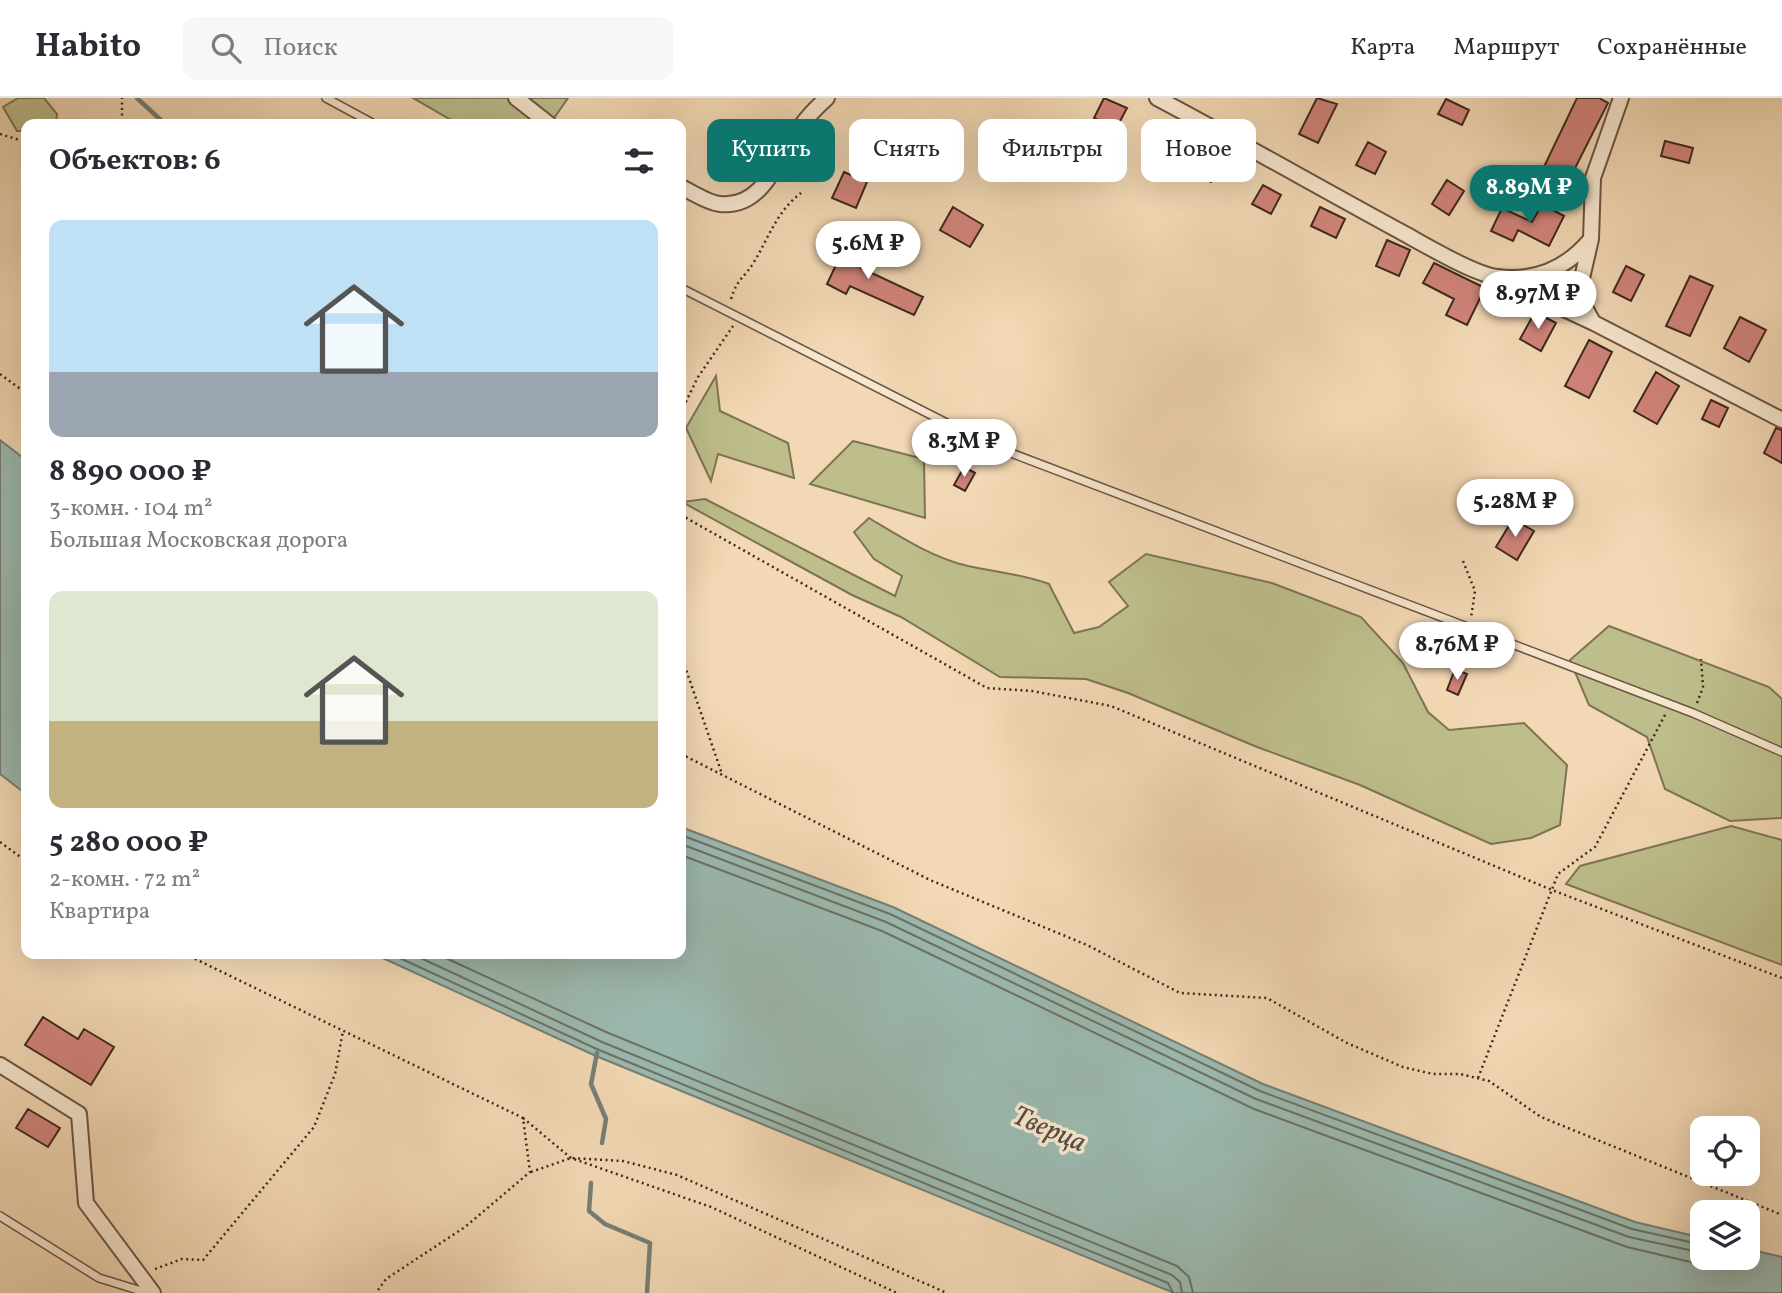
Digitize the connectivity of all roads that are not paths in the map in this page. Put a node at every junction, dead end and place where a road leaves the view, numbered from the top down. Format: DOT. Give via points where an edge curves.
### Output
graph roads {
  1 [pos="326,98"];
  2 [pos="516,98"];
  3 [pos="827,98"];
  4 [pos="1157,98"];
  5 [pos="1621,98"];
  6 [pos="365,119"];
  7 [pos="543,119"];
  8 [pos="686,189"];
  9 [pos="1591,239"];
  10 [pos="1494,277"];
  11 [pos="686,291"];
  12 [pos="1594,323"];
  13 [pos="1782,420"];
  14 [pos="1782,752"];
  15 [pos="0,1065"];
  16 [pos="0,1216"];
  17 [pos="150,1293"];
  1 -- 6 [label="lane"];
  2 -- 7 [label="street"];
  3 -- 8 [label="street" via="801,125 766,184 746,199 718,204"];
  4 -- 10 [label="street"];
  5 -- 9 [label="street" via="1593,177"];
  9 -- 10 [label="street" via="1576,257 1543,274"];
  9 -- 12 [label="street" via="1580,287 1582,302"];
  10 -- 12 [label="street"];
  11 -- 14 [label="lane" via="990,444 1693,713"];
  12 -- 13 [label="street"];
  15 -- 17 [label="street" via="79,1114 86,1203"];
  16 -- 17 [label="lane" via="99,1278"];
}
